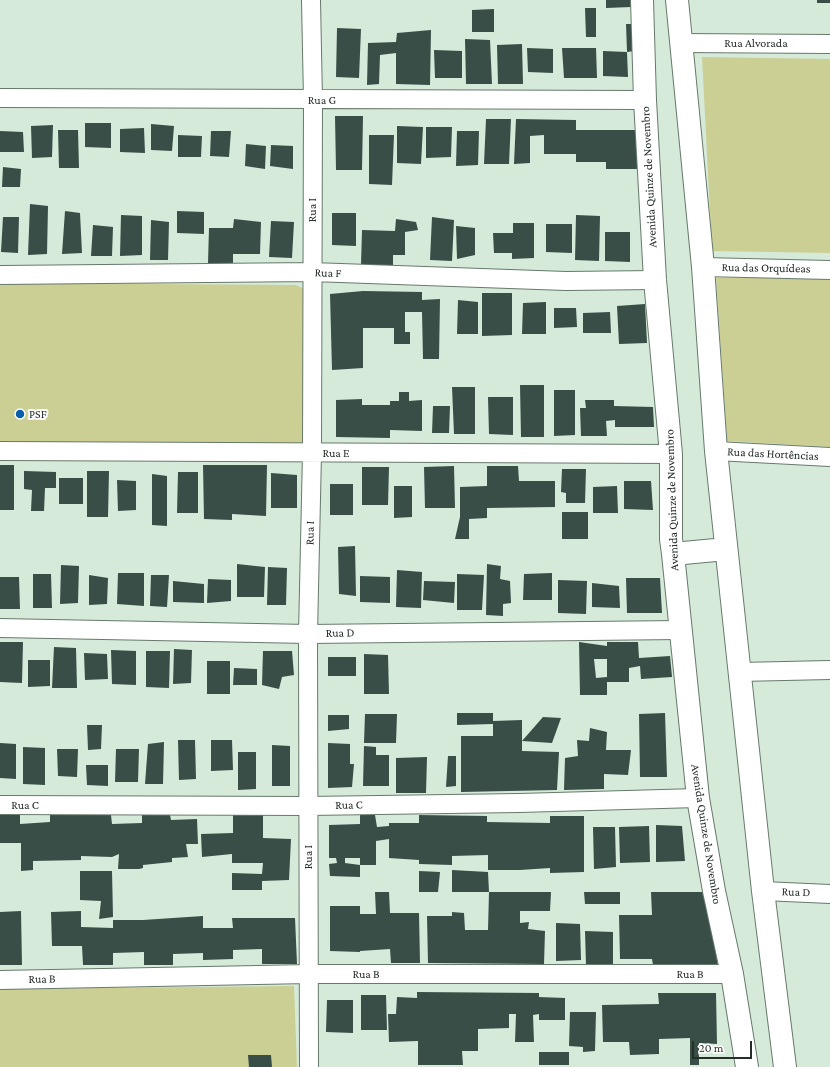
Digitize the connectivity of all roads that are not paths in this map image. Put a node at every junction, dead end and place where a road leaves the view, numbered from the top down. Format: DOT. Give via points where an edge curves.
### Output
graph roads {
  1 [pos="311,0"];
  2 [pos="642,0"];
  3 [pos="677,0"];
  4 [pos="681,42"];
  5 [pos="830,44"];
  6 [pos="0,98"];
  7 [pos="313,100"];
  8 [pos="645,100"];
  9 [pos="703,267"];
  10 [pos="830,270"];
  11 [pos="312,272"];
  12 [pos="0,275"];
  13 [pos="655,280"];
  14 [pos="0,451"];
  15 [pos="716,451"];
  16 [pos="312,453"];
  17 [pos="671,454"];
  18 [pos="830,457"];
  19 [pos="726,549"];
  20 [pos="673,554"];
  21 [pos="0,628"];
  22 [pos="680,630"];
  23 [pos="308,634"];
  24 [pos="830,670"];
  25 [pos="739,672"];
  26 [pos="698,798"];
  27 [pos="0,804"];
  28 [pos="308,806"];
  29 [pos="763,891"];
  30 [pos="830,894"];
  31 [pos="309,974"];
  32 [pos="732,974"];
  33 [pos="0,980"];
  34 [pos="309,1067"];
  35 [pos="747,1067"];
  36 [pos="785,1067"];
  1 -- 7 [label="street, Rua I"];
  2 -- 8 [label="main road, Avenida Quinze de Novembro"];
  3 -- 4 [label="main road"];
  4 -- 5 [label="street, Rua Alvorada"];
  4 -- 9 [label="main road"];
  6 -- 7 [label="street, Rua G"];
  7 -- 8 [label="street, Rua G"];
  7 -- 11 [label="street, Rua I"];
  8 -- 13 [label="main road, Avenida Quinze de Novembro"];
  9 -- 10 [label="street, Rua das Orquídeas"];
  9 -- 15 [label="main road"];
  11 -- 12 [label="street, Rua F"];
  11 -- 13 [label="street, Rua F" via="566,282"];
  11 -- 16 [label="street, Rua I"];
  13 -- 17 [label="main road, Avenida Quinze de Novembro"];
  14 -- 16 [label="street, Rua E"];
  15 -- 18 [label="street, Rua das Hortências"];
  15 -- 19 [label="main road"];
  16 -- 17 [label="street, Rua E"];
  16 -- 23 [label="street, Rua I"];
  17 -- 20 [label="main road, Avenida Quinze de Novembro"];
  19 -- 20 [label="main road"];
  19 -- 25 [label="main road"];
  20 -- 22 [label="main road, Avenida Quinze de Novembro"];
  21 -- 23 [label="street, Rua D"];
  22 -- 23 [label="street, Rua D"];
  22 -- 26 [label="main road, Avenida Quinze de Novembro"];
  23 -- 28 [label="street, Rua I"];
  24 -- 25 [label="street"];
  25 -- 29 [label="main road"];
  26 -- 28 [label="street, Rua C"];
  26 -- 32 [label="main road, Avenida Quinze de Novembro"];
  27 -- 28 [label="street, Rua C"];
  28 -- 31 [label="street, Rua I"];
  29 -- 30 [label="street, Rua D"];
  29 -- 36 [label="main road"];
  31 -- 32 [label="street, Rua B"];
  31 -- 33 [label="street, Rua B"];
  31 -- 34 [label="street, Rua I"];
  32 -- 35 [label="main road, Avenida Quinze de Novembro"];
}
